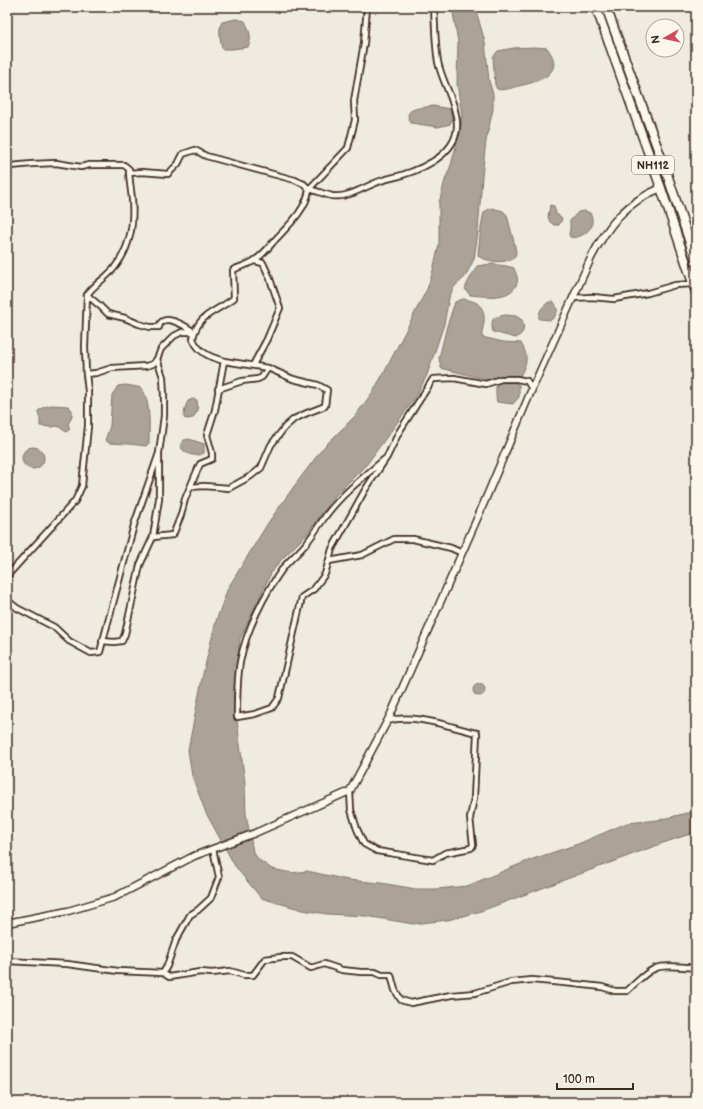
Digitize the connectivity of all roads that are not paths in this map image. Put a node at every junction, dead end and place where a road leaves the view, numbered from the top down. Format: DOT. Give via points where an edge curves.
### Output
graph roads {
  1 [pos="368,7"];
  2 [pos="434,7"];
  3 [pos="596,7"];
  4 [pos="606,7"];
  5 [pos="7,164"];
  6 [pos="129,173"];
  7 [pos="662,188"];
  8 [pos="309,189"];
  9 [pos="254,261"];
  10 [pos="696,261"];
  11 [pos="693,284"];
  12 [pos="696,292"];
  13 [pos="87,295"];
  14 [pos="573,298"];
  15 [pos="194,332"];
  16 [pos="157,359"];
  17 [pos="224,361"];
  18 [pos="253,365"];
  19 [pos="268,368"];
  20 [pos="86,374"];
  21 [pos="218,389"];
  22 [pos="532,389"];
  23 [pos="159,453"];
  24 [pos="387,457"];
  25 [pos="190,487"];
  26 [pos="153,537"];
  27 [pos="462,553"];
  28 [pos="329,561"];
  29 [pos="7,576"];
  30 [pos="7,600"];
  31 [pos="102,641"];
  32 [pos="388,721"];
  33 [pos="350,791"];
  34 [pos="214,849"];
  35 [pos="7,923"];
  36 [pos="7,961"];
  37 [pos="696,968"];
  38 [pos="163,973"];
  1 -- 8 [label="street" via="354,101 355,120 348,148"];
  2 -- 8 [label="street" via="438,62 457,123 455,140 444,154 424,167 381,180 347,195 333,196"];
  3 -- 7 [label="highway, NH112"];
  4 -- 10 [label="highway, NH112"];
  5 -- 6 [label="street" via="11,166 56,163 81,167 124,165 129,168"];
  6 -- 8 [label="street" via="168,174 183,154 195,150 206,156 295,180"];
  6 -- 13 [label="street" via="132,217 126,252 115,268"];
  7 -- 11 [label="highway, NH112"];
  7 -- 14 [label="street" via="638,200 615,220 599,242"];
  8 -- 9 [label="street" via="302,209"];
  9 -- 15 [label="street" via="233,270 234,298 203,318"];
  9 -- 18 [label="street" via="263,263 280,308"];
  11 -- 12 [label="highway, NH112"];
  11 -- 14 [label="street" via="675,285 614,299"];
  13 -- 15 [label="street" via="108,314 150,327 158,327 162,321 169,320"];
  13 -- 20 [label="street"];
  14 -- 22 [label="street"];
  15 -- 16 [label="street" via="182,332 174,336 161,349"];
  15 -- 17 [label="street" via="196,347 205,354"];
  16 -- 20 [label="street" via="153,364 146,366 112,368"];
  16 -- 23 [label="street" via="163,377 164,396"];
  17 -- 18 [label="street"];
  17 -- 21 [label="street"];
  18 -- 19 [label="street"];
  19 -- 21 [label="street" via="258,380 242,381"];
  19 -- 25 [label="street" via="327,390 325,406 307,412 285,427 271,445 261,468 251,476 229,488"];
  20 -- 29 [label="street" via="88,426 82,486 75,502"];
  21 -- 25 [label="street" via="207,435 212,459 200,464"];
  22 -- 24 [label="street" via="527,381 517,378 501,379 488,384 454,378 433,379 399,432"];
  22 -- 27 [label="street"];
  23 -- 26 [label="street" via="159,499"];
  23 -- 31 [label="street" via="134,525"];
  24 -- 28 [label="street" via="332,549"];
  24 -- 28 [label="street" via="349,489 271,585 257,612 240,662 237,717 272,708 279,698 302,597 314,589 322,579"];
  25 -- 26 [label="street" via="173,535"];
  26 -- 31 [label="street" via="140,565 122,641"];
  27 -- 28 [label="street" via="413,539 394,539 362,555"];
  27 -- 32 [label="street"];
  30 -- 31 [label="street" via="54,627 69,641 91,653 100,652"];
  32 -- 33 [label="street"];
  32 -- 33 [label="street" via="406,718 477,733 474,798 470,818 473,846 445,853 433,860 376,851 364,844 357,829 351,810"];
  33 -- 34 [label="street"];
  34 -- 35 [label="street" via="194,856 115,897 68,911"];
  34 -- 38 [label="street" via="219,877 211,898 190,915 176,940"];
  36 -- 38 [label="street"];
  37 -- 38 [label="street" via="657,967 627,992 532,980 511,982 476,994 411,1003 401,1000 391,975 342,970 324,964 312,968 292,957 265,959 253,974 244,975 230,971 212,974 200,972 168,977"];
}
